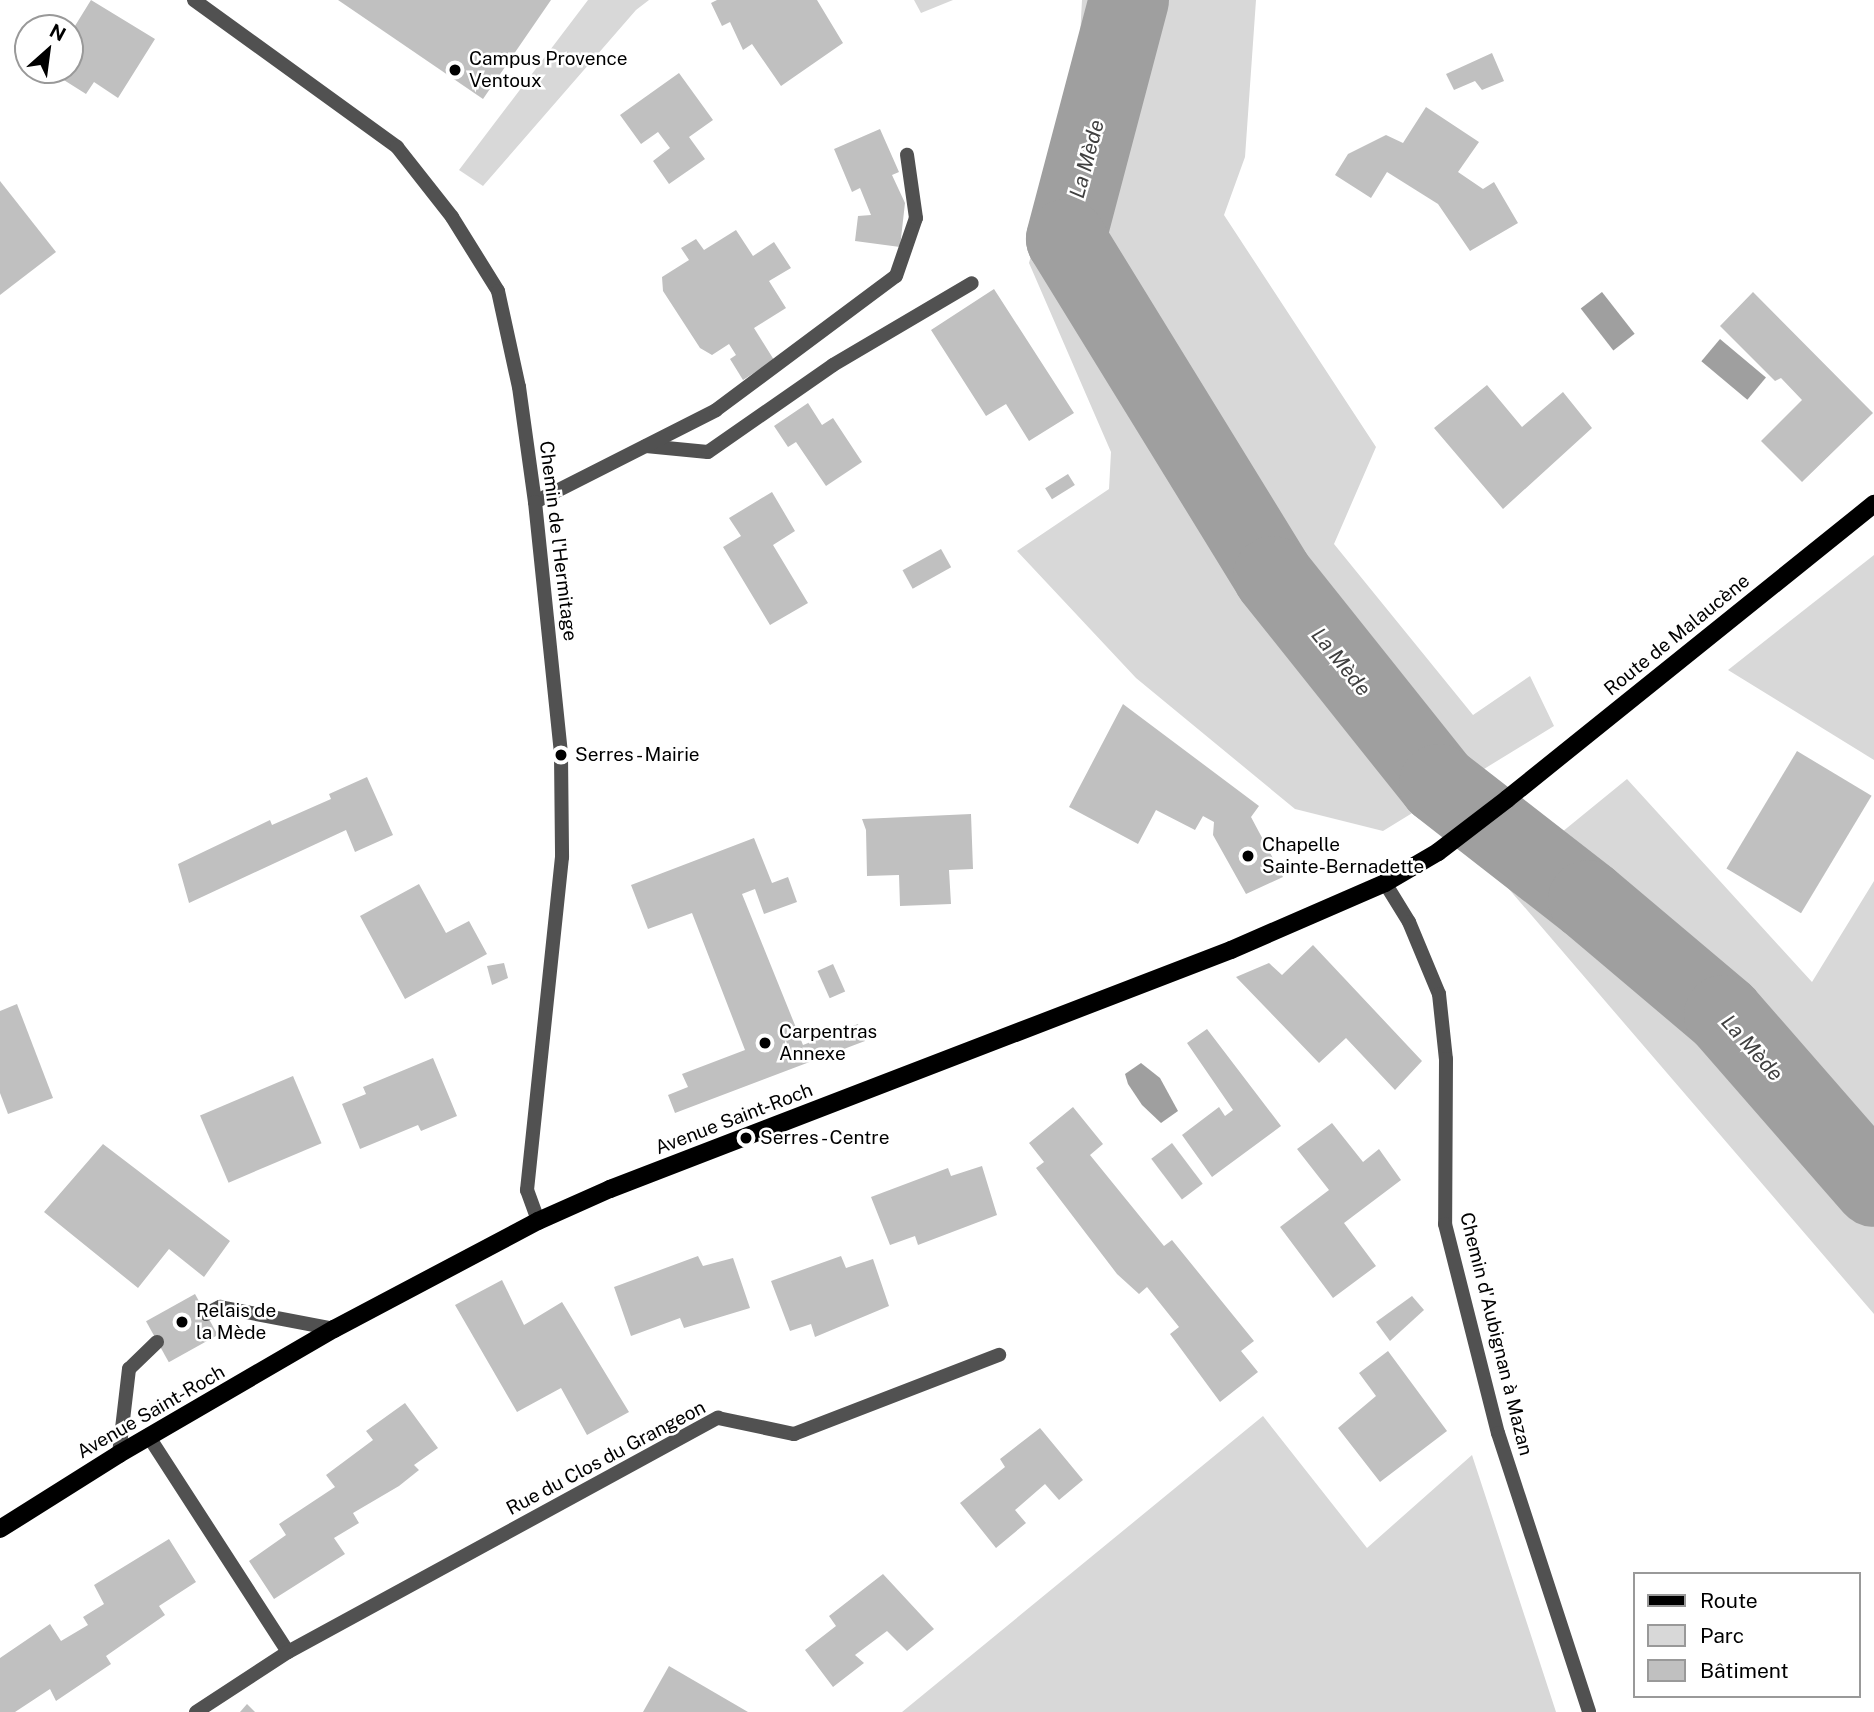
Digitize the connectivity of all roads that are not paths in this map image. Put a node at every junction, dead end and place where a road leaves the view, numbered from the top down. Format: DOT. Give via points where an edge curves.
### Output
graph roads {
  1 [pos="194,0"];
  2 [pos="907,155"];
  3 [pos="972,283"];
  4 [pos="645,446"];
  5 [pos="535,502"];
  6 [pos="1874,504"];
  7 [pos="1507,799"];
  8 [pos="1385,883"];
  9 [pos="538,1220"];
  10 [pos="206,1314"];
  11 [pos="334,1329"];
  12 [pos="157,1342"];
  13 [pos="999,1355"];
  14 [pos="149,1437"];
  15 [pos="119,1454"];
  16 [pos="0,1529"];
  17 [pos="288,1651"];
  18 [pos="196,1712"];
  19 [pos="1589,1712"];
  1 -- 5 [label="street, Chemin de l'Hermitage" via="397,147 452,217 498,291 519,387"];
  2 -- 4 [label="street" via="916,218 896,276 716,410"];
  3 -- 4 [label="street" via="833,365 708,452"];
  4 -- 5 [label="street"];
  5 -- 9 [label="street, Chemin de l'Hermitage" via="561,755 562,857 530,1137 527,1190"];
  6 -- 7 [label="main road, Route de Malaucène"];
  7 -- 8 [label="main road, Avenue Saint-Roch" via="1438,852"];
  8 -- 9 [label="main road, Avenue Saint-Roch" via="1231,950"];
  8 -- 19 [label="street, Chemin d'Aubignan à Mazan" via="1409,922 1439,994 1446,1059 1446,1224 1498,1433"];
  9 -- 11 [label="main road, Avenue Saint-Roch"];
  10 -- 11 [label="street" via="220,1307"];
  11 -- 14 [label="main road, Avenue Saint-Roch"];
  12 -- 15 [label="street" via="129,1369"];
  13 -- 17 [label="street, Rue du Clos du Grangeon" via="794,1434 718,1418"];
  14 -- 15 [label="main road, Avenue Saint-Roch"];
  14 -- 17 [label="street"];
  15 -- 16 [label="main road, Avenue Saint-Roch"];
  17 -- 18 [label="street, Rue du Clos du Grangeon"];
}
